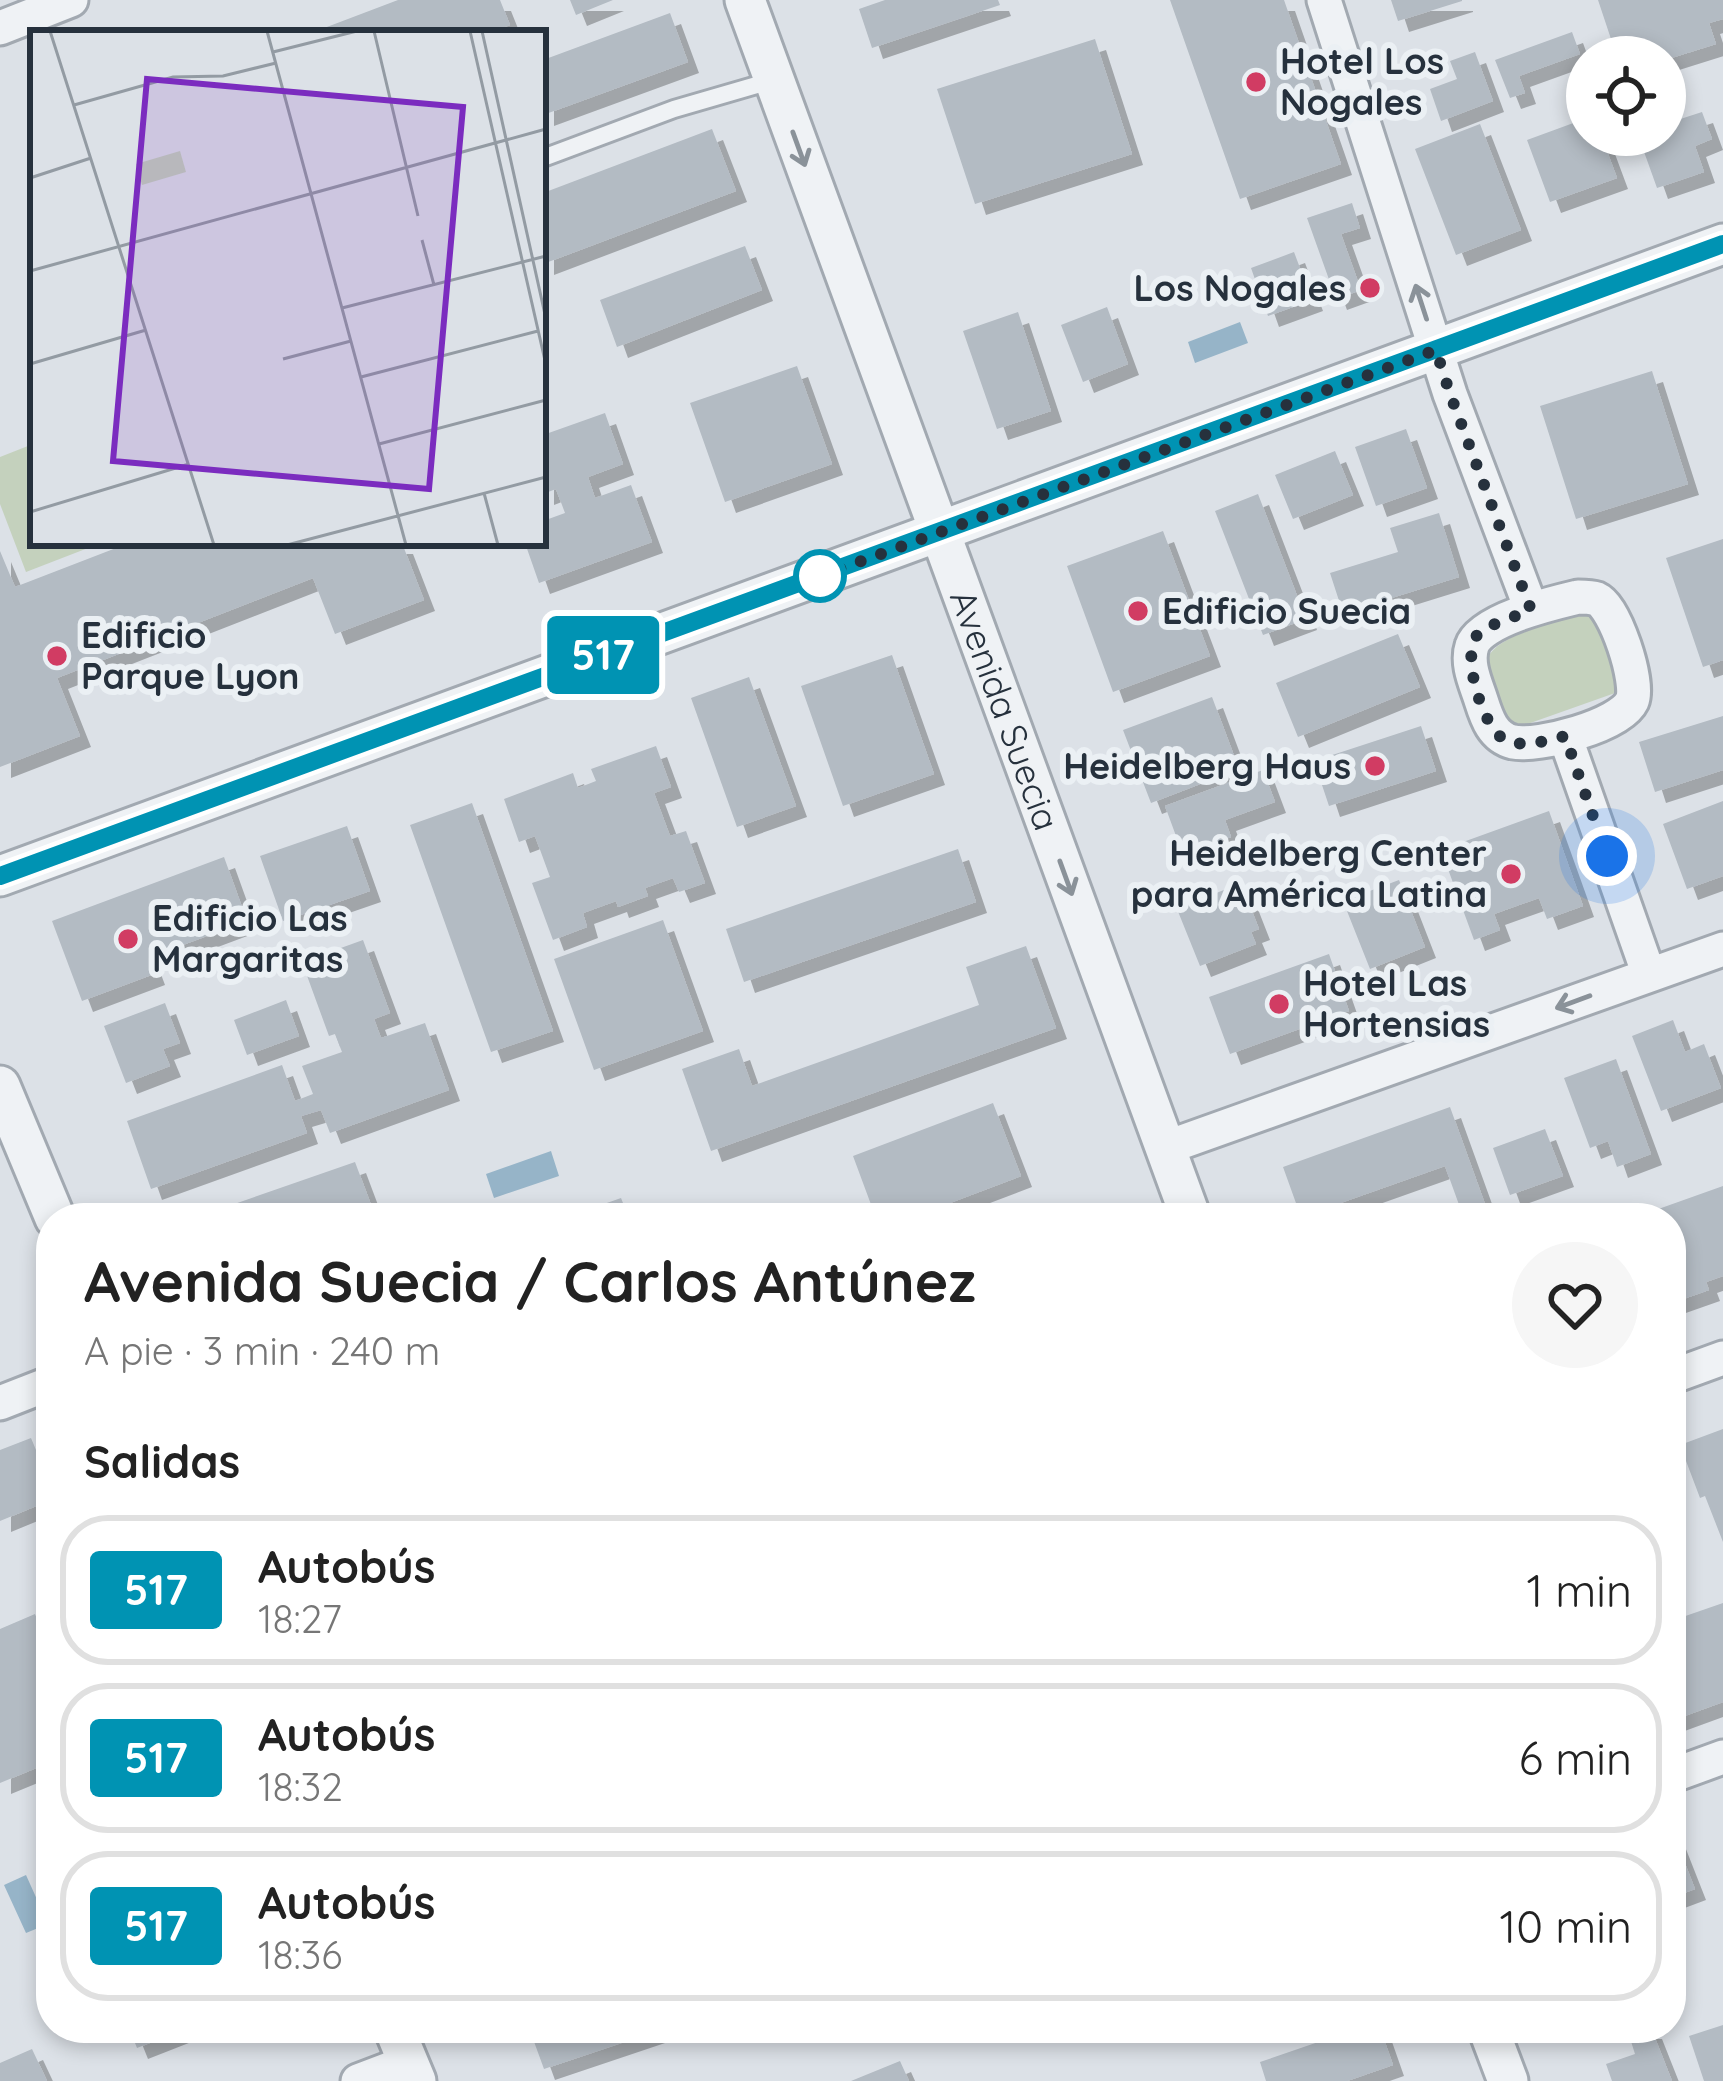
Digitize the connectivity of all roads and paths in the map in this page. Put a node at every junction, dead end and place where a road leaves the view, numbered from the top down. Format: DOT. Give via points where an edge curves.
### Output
graph roads {
  1 [pos="71,0"];
  2 [pos="745,0"];
  3 [pos="1324,0"];
  4 [pos="0,28"];
  5 [pos="774,80"];
  6 [pos="546,157"];
  7 [pos="1723,244"];
  8 [pos="1436,350"];
  9 [pos="939,532"];
  10 [pos="1531,610"];
  11 [pos="1565,736"];
  12 [pos="0,876"];
  13 [pos="1723,949"];
  14 [pos="1649,975"];
  15 [pos="0,1086"];
  16 [pos="1165,1148"];
  17 [pos="49,1203"];
  18 [pos="1185,1203"];
  19 [pos="1723,1358"];
  20 [pos="1686,1372"];
  21 [pos="36,1390"];
  22 [pos="0,1403"];
  23 [pos="1723,1757"];
  24 [pos="1686,1770"];
  25 [pos="1494,2043"];
  26 [pos="406,2057"];
  27 [pos="358,2081"];
  28 [pos="1508,2081"];
  1 -- 4 [label="street"];
  2 -- 5 [label="street, Avenida Suecia"];
  8 -- 3 [label="street, one-way"];
  5 -- 6 [label="lane"];
  5 -- 9 [label="street, Avenida Suecia, one-way"];
  7 -- 8 [label="street"];
  8 -- 9 [label="street"];
  8 -- 10 [label="street"];
  9 -- 12 [label="street"];
  9 -- 16 [label="street, Avenida Suecia, one-way"];
  10 -- 11 [label="street" via="1478,634 1471,668 1488,722 1503,739 1526,745"];
  10 -- 11 [label="street" via="1598,599 1635,677 1632,700 1617,717"];
  11 -- 14 [label="street"];
  13 -- 14 [label="street"];
  14 -- 16 [label="street, one-way"];
  15 -- 17 [label="street"];
  16 -- 18 [label="street, Avenida Suecia"];
  19 -- 20 [label="street"];
  21 -- 22 [label="street"];
  23 -- 24 [label="street"];
  25 -- 28 [label="street"];
  26 -- 27 [label="street"];
}
